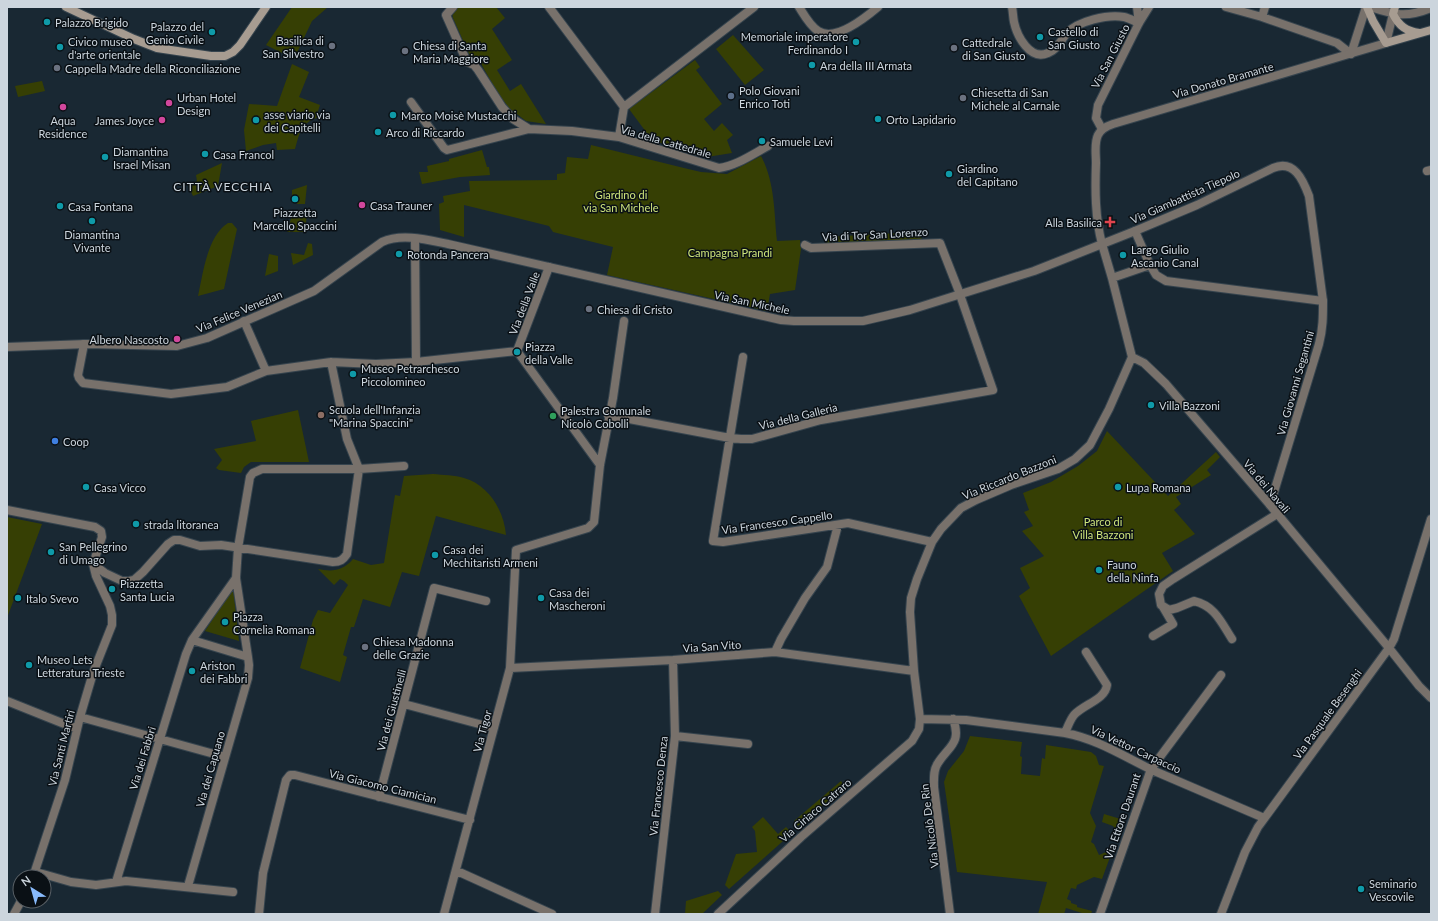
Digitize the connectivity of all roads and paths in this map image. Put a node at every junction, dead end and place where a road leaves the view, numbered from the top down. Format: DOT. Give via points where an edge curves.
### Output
graph roads {
  1 [pos="66,7"];
  2 [pos="266,7"];
  3 [pos="453,7"];
  4 [pos="549,7"];
  5 [pos="754,7"];
  6 [pos="799,7"];
  7 [pos="878,7"];
  8 [pos="1012,7"];
  9 [pos="1137,7"];
  10 [pos="1149,7"];
  11 [pos="1226,7"];
  12 [pos="1265,7"];
  13 [pos="1367,7"];
  14 [pos="1370,7"];
  15 [pos="1431,8"];
  16 [pos="1394,11"];
  17 [pos="1262,17"];
  18 [pos="1139,23"];
  19 [pos="1431,30"];
  20 [pos="1420,34"];
  21 [pos="1386,43"];
  22 [pos="1351,54"];
  23 [pos="411,102"];
  24 [pos="624,107"];
  25 [pos="529,129"];
  26 [pos="1102,129"];
  27 [pos="619,137"];
  28 [pos="768,146"];
  29 [pos="1276,167"];
  30 [pos="1135,231"];
  31 [pos="415,239"];
  32 [pos="805,244"];
  33 [pos="1102,244"];
  34 [pos="1150,266"];
  35 [pos="549,267"];
  36 [pos="1112,278"];
  37 [pos="960,294"];
  38 [pos="1323,301"];
  39 [pos="244,321"];
  40 [pos="624,321"];
  41 [pos="84,344"];
  42 [pos="7,347"];
  43 [pos="517,351"];
  44 [pos="743,357"];
  45 [pos="1132,357"];
  46 [pos="331,362"];
  47 [pos="416,362"];
  48 [pos="266,371"];
  49 [pos="608,415"];
  50 [pos="730,438"];
  51 [pos="600,465"];
  52 [pos="404,466"];
  53 [pos="359,469"];
  54 [pos="1270,505"];
  55 [pos="7,510"];
  56 [pos="1277,514"];
  57 [pos="1431,519"];
  58 [pos="838,525"];
  59 [pos="932,542"];
  60 [pos="238,548"];
  61 [pos="93,564"];
  62 [pos="236,578"];
  63 [pos="486,601"];
  64 [pos="1161,605"];
  65 [pos="1153,636"];
  66 [pos="1232,639"];
  67 [pos="192,640"];
  68 [pos="1389,648"];
  69 [pos="775,652"];
  70 [pos="1086,652"];
  71 [pos="248,657"];
  72 [pos="673,660"];
  73 [pos="510,668"];
  74 [pos="914,671"];
  75 [pos="1221,675"];
  76 [pos="1431,698"];
  77 [pos="7,701"];
  78 [pos="404,704"];
  79 [pos="80,717"];
  80 [pos="920,719"];
  81 [pos="953,719"];
  82 [pos="494,728"];
  83 [pos="78,729"];
  84 [pos="1065,732"];
  85 [pos="675,736"];
  86 [pos="159,739"];
  87 [pos="748,744"];
  88 [pos="225,757"];
  89 [pos="1151,769"];
  90 [pos="379,797"];
  91 [pos="1264,818"];
  92 [pos="470,820"];
  93 [pos="36,869"];
  94 [pos="457,871"];
  95 [pos="52,878"];
  96 [pos="116,882"];
  97 [pos="188,886"];
  98 [pos="233,892"];
  99 [pos="259,914"];
  100 [pos="444,914"];
  101 [pos="552,914"];
  102 [pos="655,914"];
  103 [pos="718,914"];
  104 [pos="950,914"];
  105 [pos="1100,914"];
  106 [pos="1221,914"];
  1 -- 2 [label="main road" via="157,48 225,56 240,45"];
  3 -- 25 [label="street" via="446,15 468,62 478,70 502,107 513,119"];
  4 -- 24 [label="street"];
  5 -- 24 [label="street"];
  6 -- 7 [label="street" via="815,30 826,34 843,30"];
  8 -- 18 [label="street, Via San Giusto" via="1020,38 1031,51 1039,55 1053,51 1070,30 1085,23 1114,17 1125,17"];
  9 -- 18 [label="street"];
  10 -- 18 [label="street"];
  11 -- 17 [label="street"];
  12 -- 17 [label="street"];
  13 -- 21 [label="main road"];
  13 -- 22 [label="street"];
  14 -- 16 [label="street"];
  15 -- 16 [label="street" via="1407,14"];
  16 -- 20 [label="main road" via="1402,28"];
  16 -- 21 [label="street"];
  17 -- 22 [label="street" via="1337,42"];
  18 -- 26 [label="street, Via San Giusto" via="1098,105 1096,118"];
  19 -- 20 [label="main road"];
  20 -- 21 [label="main road"];
  21 -- 22 [label="street, Via Donato Bramante"];
  22 -- 26 [label="street, Via Donato Bramante"];
  23 -- 25 [label="street, Via della Cattedrale" via="447,150"];
  24 -- 27 [label="street"];
  25 -- 27 [label="street, Via della Cattedrale"];
  26 -- 33 [label="street" via="1096,143 1095,180 1096,212"];
  27 -- 28 [label="street, Via della Cattedrale" via="719,168 745,159"];
  29 -- 30 [label="street, Via Giambattista Tiepolo"];
  29 -- 38 [label="street, Via Giovanni Segantini" via="1290,168 1304,181 1309,196"];
  30 -- 33 [label="street, Via Giambattista Tiepolo"];
  30 -- 34 [label="street"];
  31 -- 35 [label="street, Via San Michele"];
  31 -- 39 [label="street, Via Felice Venezian" via="397,238 382,242 314,291"];
  31 -- 47 [label="street"];
  32 -- 37 [label="street, Via di Tor San Lorenzo" via="811,248 940,243"];
  33 -- 36 [label="street"];
  33 -- 37 [label="street, Via San Michele" via="1034,271"];
  34 -- 36 [label="street"];
  34 -- 38 [label="street" via="1156,275 1166,281"];
  35 -- 37 [label="street, Via San Michele" via="794,321 863,321 910,310"];
  35 -- 43 [label="street, Via della Valle"];
  36 -- 45 [label="street"];
  37 -- 50 [label="street, Via della Galleria" via="993,390 821,420 752,439"];
  38 -- 54 [label="street, Via Giovanni Segantini" via="1319,344"];
  39 -- 41 [label="street, Via Felice Venezian" via="207,338 177,346"];
  39 -- 48 [label="street"];
  40 -- 49 [label="street"];
  41 -- 42 [label="street, Via Felice Venezian"];
  41 -- 48 [label="street" via="78,375 81,382 86,385 126,387 171,394 226,387"];
  43 -- 47 [label="street"];
  43 -- 51 [label="street, Via della Valle"];
  44 -- 50 [label="street, Via Francesco Cappello"];
  45 -- 54 [label="street, Via dei Navali" via="1144,363 1166,384"];
  45 -- 59 [label="street, Via Riccardo Bazzoni" via="1090,445 1075,460 961,508"];
  46 -- 47 [label="street"];
  46 -- 48 [label="street"];
  46 -- 53 [label="street" via="348,440"];
  49 -- 50 [label="street, Via della Galleria"];
  49 -- 51 [label="street"];
  50 -- 58 [label="street, Via Francesco Cappello" via="713,541 723,542"];
  51 -- 73 [label="street, Via Tigor" via="593,524 588,528 516,550"];
  52 -- 53 [label="street"];
  53 -- 60 [label="street" via="262,469 253,473 248,483"];
  53 -- 60 [label="street" via="347,554 342,560 334,562"];
  54 -- 56 [label="street, Via dei Navali"];
  55 -- 61 [label="street" via="95,527 101,531 102,537"];
  56 -- 64 [label="street" via="1168,582 1159,594"];
  56 -- 68 [label="street, Via dei Navali"];
  57 -- 68 [label="street, Via Pasquale Besenghi" via="1394,640"];
  58 -- 59 [label="street, Via Francesco Cappello" via="848,523"];
  58 -- 69 [label="street" via="827,568 805,598"];
  59 -- 74 [label="street, Via Riccardo Bazzoni" via="911,598 910,627"];
  60 -- 61 [label="street" via="221,545 200,546 174,540 143,572 134,580 128,581 104,573"];
  60 -- 62 [label="street"];
  61 -- 79 [label="street, Via Santi Martiri" via="110,606 112,625 93,673"];
  62 -- 67 [label="street"];
  62 -- 71 [label="street"];
  63 -- 78 [label="street, Via dei Giustinelli" via="434,588"];
  64 -- 65 [label="street" via="1173,624"];
  64 -- 66 [label="street" via="1172,610 1194,601 1209,607 1214,610"];
  67 -- 71 [label="street"];
  67 -- 86 [label="street, Via dei Fabbri"];
  68 -- 76 [label="street, Via dei Navali"];
  68 -- 91 [label="street, Via Pasquale Besenghi"];
  69 -- 72 [label="street, Via San Vito"];
  69 -- 74 [label="street, Via San Vito"];
  70 -- 84 [label="street" via="1107,685 1106,691 1074,715"];
  71 -- 88 [label="street, Via dei Capuano" via="248,678"];
  72 -- 73 [label="street, Via San Vito"];
  72 -- 85 [label="street, Via Francesco Denza"];
  73 -- 82 [label="street, Via Tigor"];
  74 -- 80 [label="street, Via Riccardo Bazzoni"];
  75 -- 89 [label="street, Via Ettore Daurant"];
  77 -- 83 [label="street"];
  78 -- 82 [label="street"];
  78 -- 90 [label="street, Via dei Giustinelli"];
  79 -- 83 [label="street, Via Santi Martiri"];
  79 -- 86 [label="street"];
  80 -- 81 [label="street, Via Vettor Carpaccio"];
  80 -- 103 [label="street, Via Ciriaco Catraro" via="919,729 912,741 801,836"];
  81 -- 84 [label="street, Via Vettor Carpaccio"];
  81 -- 104 [label="street, Via Nicolò De Rin" via="956,736 934,772"];
  82 -- 92 [label="street, Via Tigor"];
  83 -- 93 [label="street, Via Santi Martiri" via="65,780"];
  84 -- 89 [label="street, Via Vettor Carpaccio" via="1093,740"];
  85 -- 87 [label="street"];
  85 -- 102 [label="street, Via Francesco Denza"];
  86 -- 88 [label="street"];
  86 -- 96 [label="street, Via dei Fabbri"];
  88 -- 97 [label="street, Via dei Capuano"];
  89 -- 91 [label="street, Via Vettor Carpaccio"];
  89 -- 105 [label="street, Via Ettore Daurant"];
  90 -- 92 [label="street, Via Giacomo Ciamician"];
  90 -- 99 [label="street, Via Giacomo Ciamician" via="290,775 286,780 263,873"];
  91 -- 106 [label="street, Via Pasquale Besenghi" via="1245,852"];
  92 -- 94 [label="street, Via Tigor"];
  94 -- 100 [label="street, Via Tigor"];
  94 -- 101 [label="street"];
  95 -- 96 [label="street" via="96,885"];
  96 -- 97 [label="street"];
  97 -- 98 [label="street"];
}
